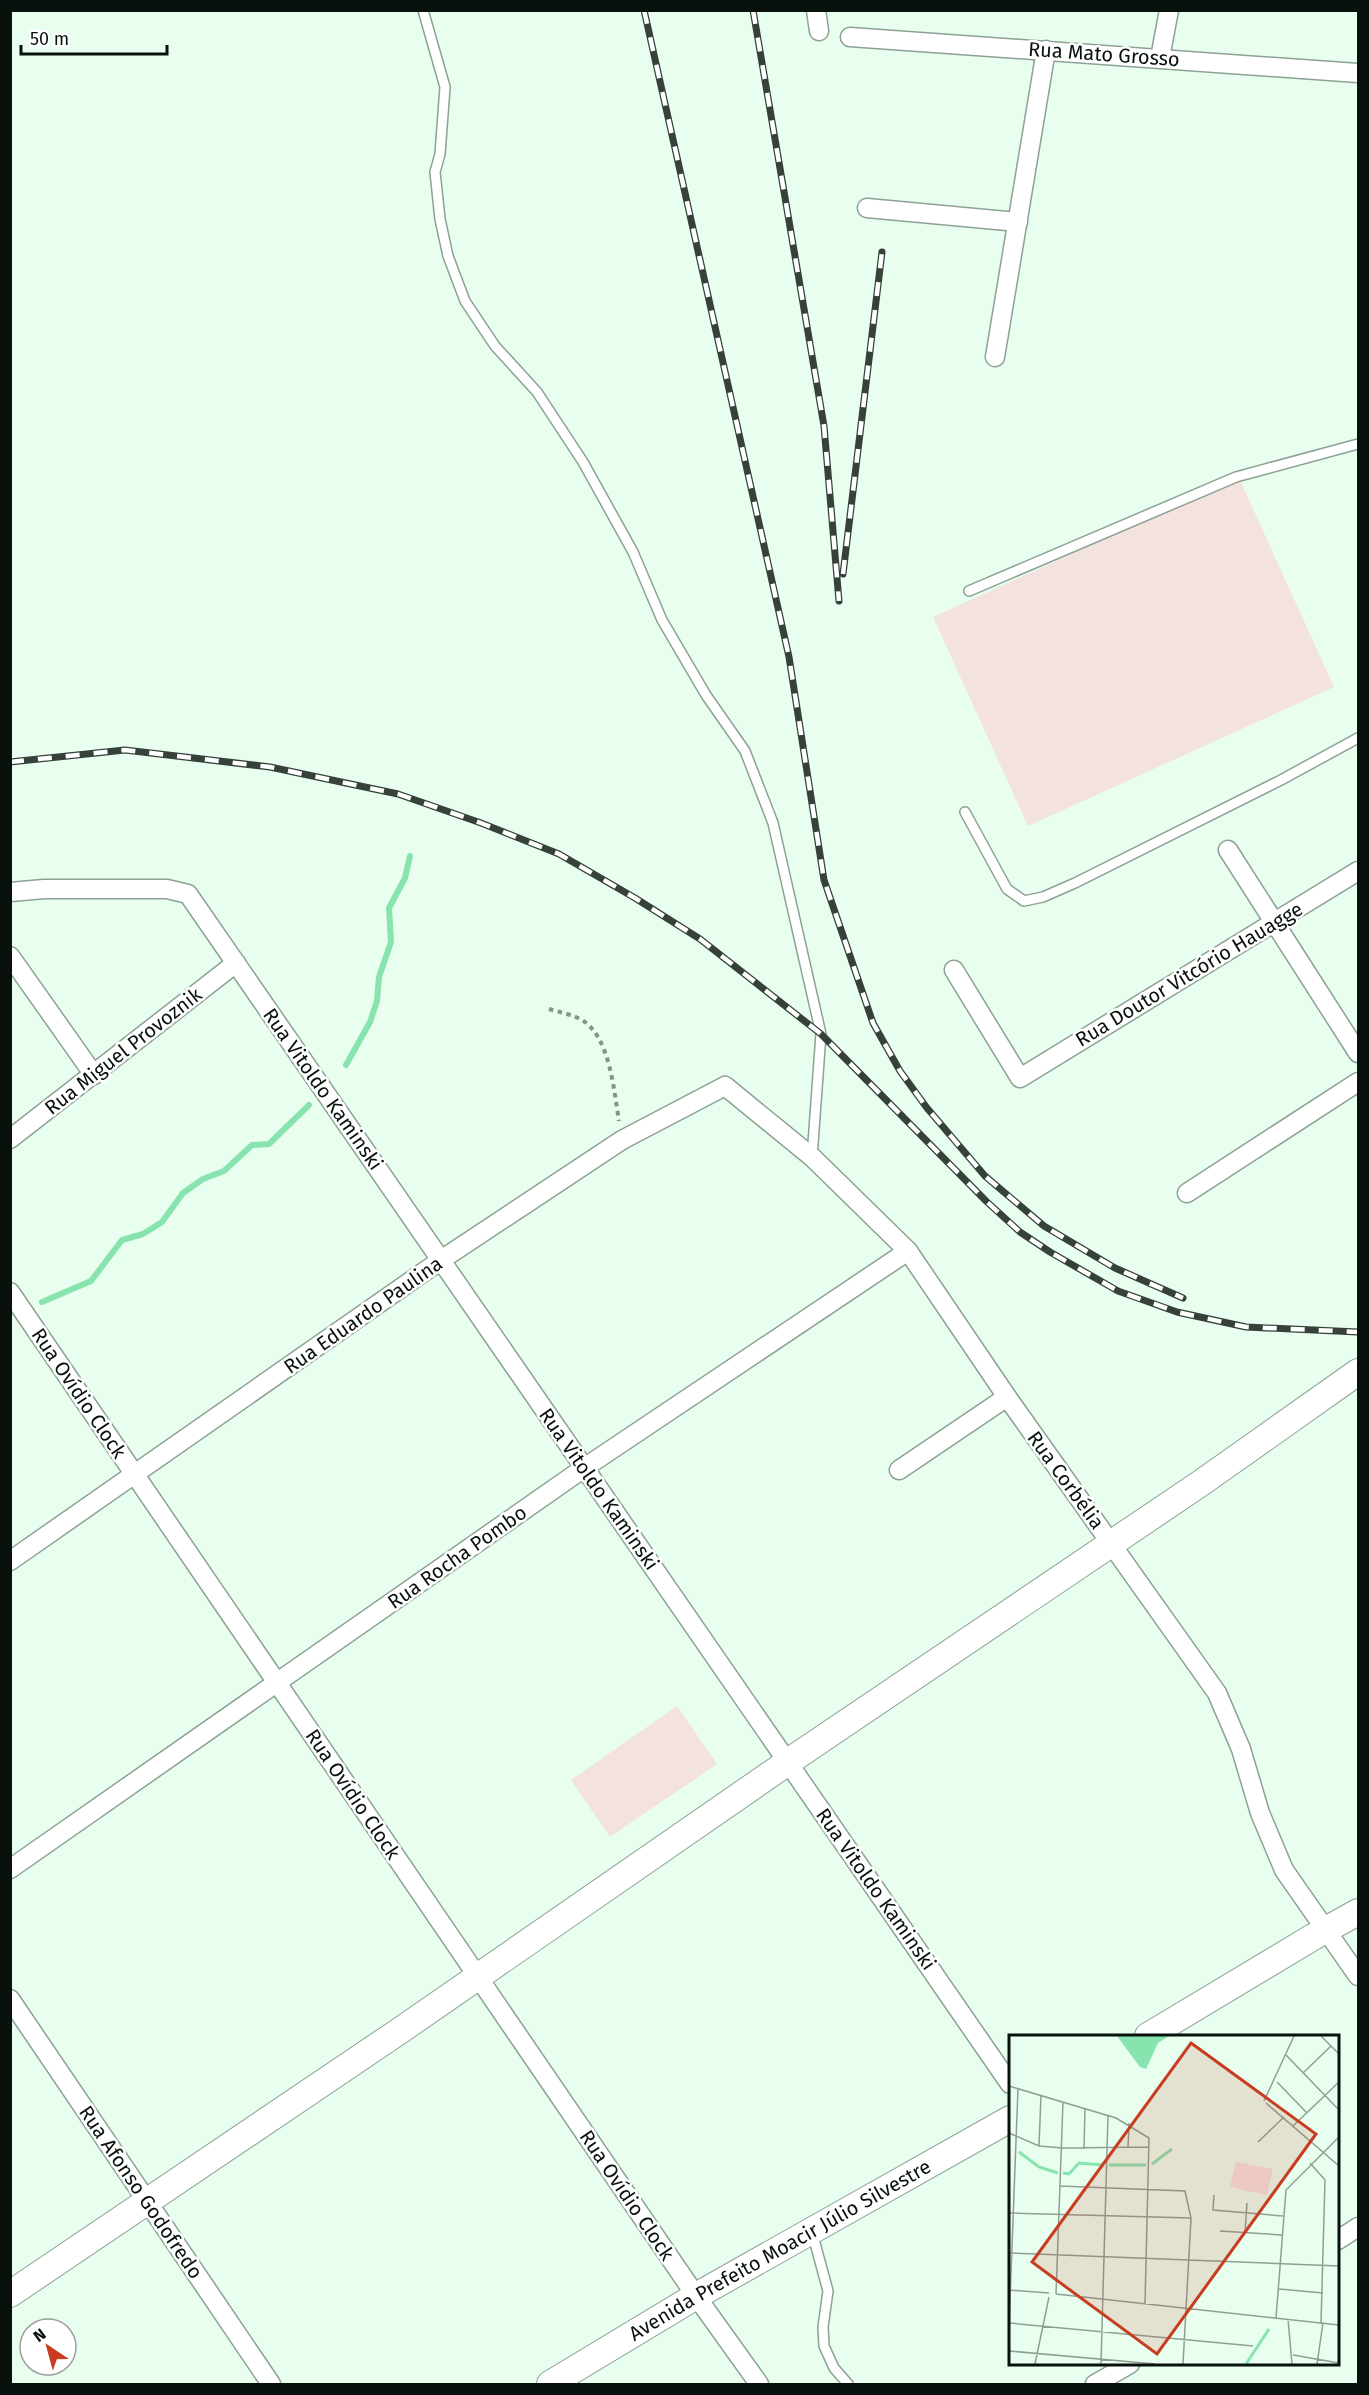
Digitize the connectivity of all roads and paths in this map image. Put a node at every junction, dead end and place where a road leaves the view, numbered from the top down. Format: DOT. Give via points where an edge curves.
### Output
graph roads {
  1 [pos="423,10"];
  2 [pos="816,10"];
  3 [pos="1169,10"];
  4 [pos="819,31"];
  5 [pos="850,37"];
  6 [pos="1046,50"];
  7 [pos="1160,58"];
  8 [pos="1359,73"];
  9 [pos="867,208"];
  10 [pos="1018,222"];
  11 [pos="995,357"];
  12 [pos="1359,444"];
  13 [pos="969,591"];
  14 [pos="1359,738"];
  15 [pos="965,812"];
  16 [pos="1228,850"];
  17 [pos="1359,871"];
  18 [pos="10,892"];
  19 [pos="1274,922"];
  20 [pos="10,956"];
  21 [pos="236,963"];
  22 [pos="954,970"];
  23 [pos="549,1009"];
  24 [pos="1359,1053"];
  25 [pos="94,1075"];
  26 [pos="1359,1082"];
  27 [pos="725,1086"];
  28 [pos="10,1139"];
  29 [pos="622,1140"];
  30 [pos="812,1157"];
  31 [pos="1187,1192"];
  32 [pos="908,1251"];
  33 [pos="441,1260"];
  34 [pos="10,1292"];
  35 [pos="1359,1372"];
  36 [pos="1007,1397"];
  37 [pos="585,1468"];
  38 [pos="899,1470"];
  39 [pos="135,1475"];
  40 [pos="1111,1543"];
  41 [pos="10,1561"];
  42 [pos="278,1683"];
  43 [pos="788,1762"];
  44 [pos="10,1869"];
  45 [pos="1359,1912"];
  46 [pos="1327,1931"];
  47 [pos="477,1976"];
  48 [pos="1359,1976"];
  49 [pos="10,1999"];
  50 [pos="1151,2035"];
  51 [pos="1009,2081"];
  52 [pos="1009,2120"];
  53 [pos="147,2200"];
  54 [pos="1359,2227"];
  55 [pos="811,2230"];
  56 [pos="1339,2239"];
  57 [pos="10,2294"];
  58 [pos="696,2296"];
  59 [pos="1128,2365"];
  60 [pos="272,2385"];
  61 [pos="550,2385"];
  62 [pos="759,2385"];
  63 [pos="848,2385"];
  64 [pos="1095,2385"];
  1 -- 30 [label="lane" via="444,87 440,154 435,172 440,219 448,256 465,301 495,346 537,392 583,462 633,552 662,620 745,751 773,823 821,1034"];
  2 -- 4 [label="street"];
  3 -- 7 [label="street"];
  5 -- 6 [label="street, Rua Mato Grosso"];
  6 -- 7 [label="street, Rua Mato Grosso"];
  6 -- 10 [label="street"];
  7 -- 8 [label="street, Rua Mato Grosso"];
  9 -- 10 [label="street"];
  10 -- 11 [label="street"];
  12 -- 13 [label="lane" via="1236,477"];
  14 -- 15 [label="lane" via="1075,883 1024,902 1006,889"];
  16 -- 19 [label="street"];
  17 -- 19 [label="street, Rua Doutor Vitcório Hauagge"];
  18 -- 21 [label="street, Rua Vitoldo Kaminski" via="167,889 188,894"];
  19 -- 22 [label="street, Rua Doutor Vitcório Hauagge" via="1020,1078"];
  19 -- 24 [label="street"];
  20 -- 25 [label="street"];
  21 -- 25 [label="street, Rua Miguel Provoznik"];
  21 -- 33 [label="street, Rua Vitoldo Kaminski"];
  23 -- 29 [label="path" via="582,1020 604,1047"];
  25 -- 28 [label="street, Rua Miguel Provoznik"];
  26 -- 31 [label="street"];
  27 -- 29 [label="street, Rua Eduardo Paulina"];
  27 -- 30 [label="street, Rua Corbélia"];
  29 -- 33 [label="street, Rua Eduardo Paulina"];
  30 -- 32 [label="street, Rua Corbélia"];
  32 -- 36 [label="street, Rua Corbélia"];
  32 -- 37 [label="street, Rua Rocha Pombo"];
  33 -- 37 [label="street, Rua Vitoldo Kaminski"];
  33 -- 39 [label="street, Rua Eduardo Paulina"];
  34 -- 39 [label="street, Rua Ovídio Clock"];
  35 -- 40 [label="street"];
  36 -- 38 [label="street"];
  36 -- 40 [label="street, Rua Corbélia"];
  37 -- 42 [label="street, Rua Rocha Pombo"];
  37 -- 43 [label="street, Rua Vitoldo Kaminski"];
  39 -- 41 [label="street, Rua Eduardo Paulina"];
  39 -- 42 [label="street, Rua Ovídio Clock"];
  40 -- 43 [label="street"];
  40 -- 46 [label="street, Rua Corbélia" via="1217,1693 1284,1870"];
  42 -- 44 [label="street, Rua Rocha Pombo"];
  42 -- 47 [label="street, Rua Ovídio Clock"];
  43 -- 47 [label="street"];
  43 -- 51 [label="street, Rua Vitoldo Kaminski"];
  45 -- 46 [label="street"];
  46 -- 48 [label="street, Rua Corbélia"];
  46 -- 50 [label="street"];
  47 -- 53 [label="street"];
  47 -- 58 [label="street, Rua Ovídio Clock"];
  49 -- 53 [label="street, Rua Afonso Godofredo"];
  52 -- 55 [label="street, Avenida Prefeito Moacir Júlio Silvestre"];
  53 -- 57 [label="street"];
  53 -- 60 [label="street, Rua Afonso Godofredo"];
  54 -- 56 [label="street"];
  55 -- 58 [label="street, Avenida Prefeito Moacir Júlio Silvestre"];
  55 -- 63 [label="lane" via="828,2291 824,2346 834,2368"];
  58 -- 61 [label="street, Avenida Prefeito Moacir Júlio Silvestre"];
  58 -- 62 [label="street, Rua Ovídio Clock"];
  59 -- 64 [label="street"];
}
